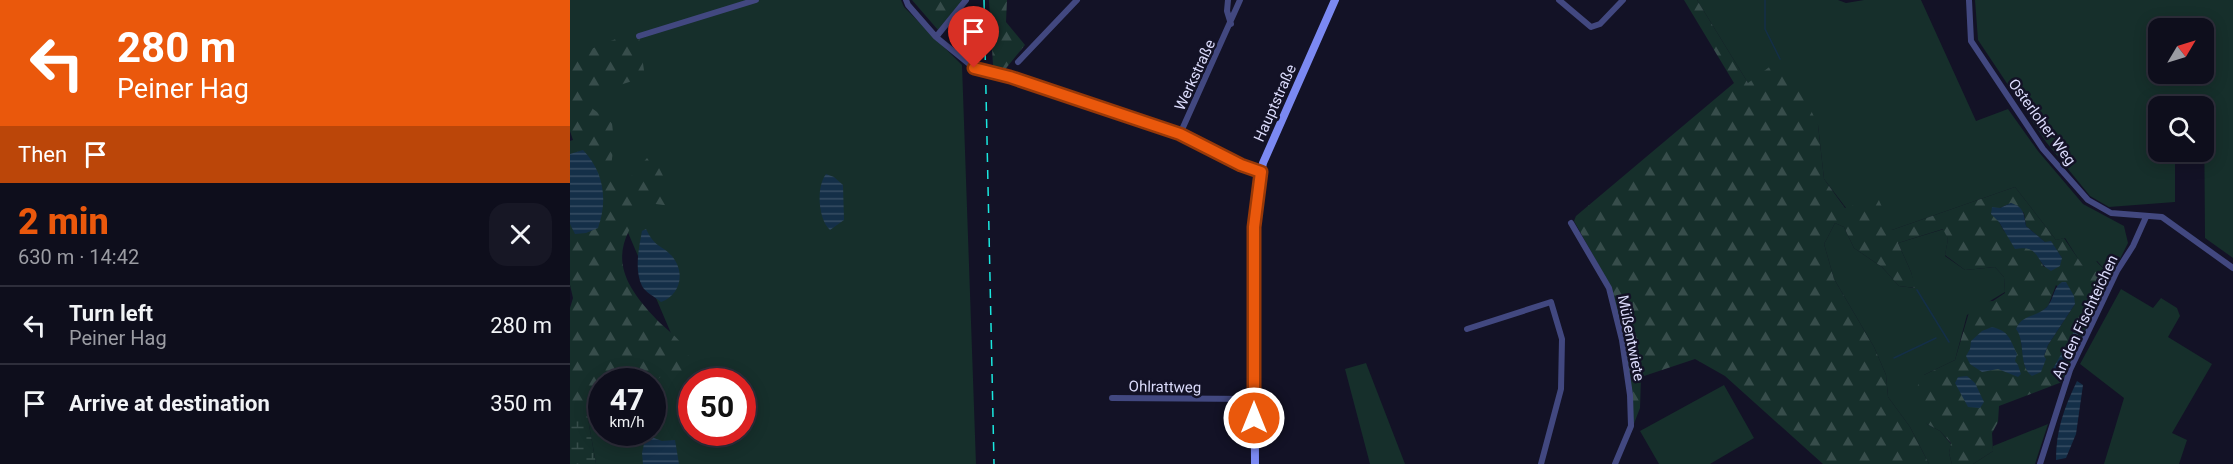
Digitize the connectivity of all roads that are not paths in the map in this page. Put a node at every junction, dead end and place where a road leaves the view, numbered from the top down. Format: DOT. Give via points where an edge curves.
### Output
graph roads {
  1 [pos="756,0"];
  2 [pos="906,0"];
  3 [pos="966,0"];
  4 [pos="1077,0"];
  5 [pos="1228,0"];
  6 [pos="1240,0"];
  7 [pos="1335,0"];
  8 [pos="1559,0"];
  9 [pos="1623,0"];
  10 [pos="1968,0"];
  11 [pos="1231,25"];
  12 [pos="639,36"];
  13 [pos="936,37"];
  14 [pos="1018,62"];
  15 [pos="1180,134"];
  16 [pos="1261,172"];
  17 [pos="2146,218"];
  18 [pos="1571,223"];
  19 [pos="2233,268"];
  20 [pos="1467,329"];
  21 [pos="1112,398"];
  22 [pos="1254,399"];
  23 [pos="1255,464"];
  24 [pos="1541,464"];
  25 [pos="1615,464"];
  26 [pos="2040,464"];
  1 -- 12 [label="street"];
  2 -- 13 [label="street"];
  3 -- 13 [label="street"];
  4 -- 14 [label="street"];
  5 -- 11 [label="street"];
  6 -- 11 [label="street, Werkstraße"];
  7 -- 16 [label="main road, Hauptstraße"];
  8 -- 9 [label="street" via="1591,27 1600,24"];
  10 -- 17 [label="street, Osterloher Weg" via="1971,41 2043,149 2088,200 2122,215"];
  11 -- 15 [label="street, Werkstraße"];
  13 -- 15 [label="street" via="974,68"];
  15 -- 16 [label="street"];
  16 -- 22 [label="main road, Hauptstraße" via="1254,227"];
  17 -- 19 [label="street, Osterloher Weg" via="2169,221"];
  17 -- 26 [label="street, An den Fischteichen" via="2070,370"];
  18 -- 25 [label="street, Müßentwiete" via="1609,288 1622,340 1631,426"];
  20 -- 24 [label="street" via="1551,302 1562,339 1561,389"];
  21 -- 22 [label="street, Ohlrattweg"];
  22 -- 23 [label="main road, Hauptstraße"];
}
